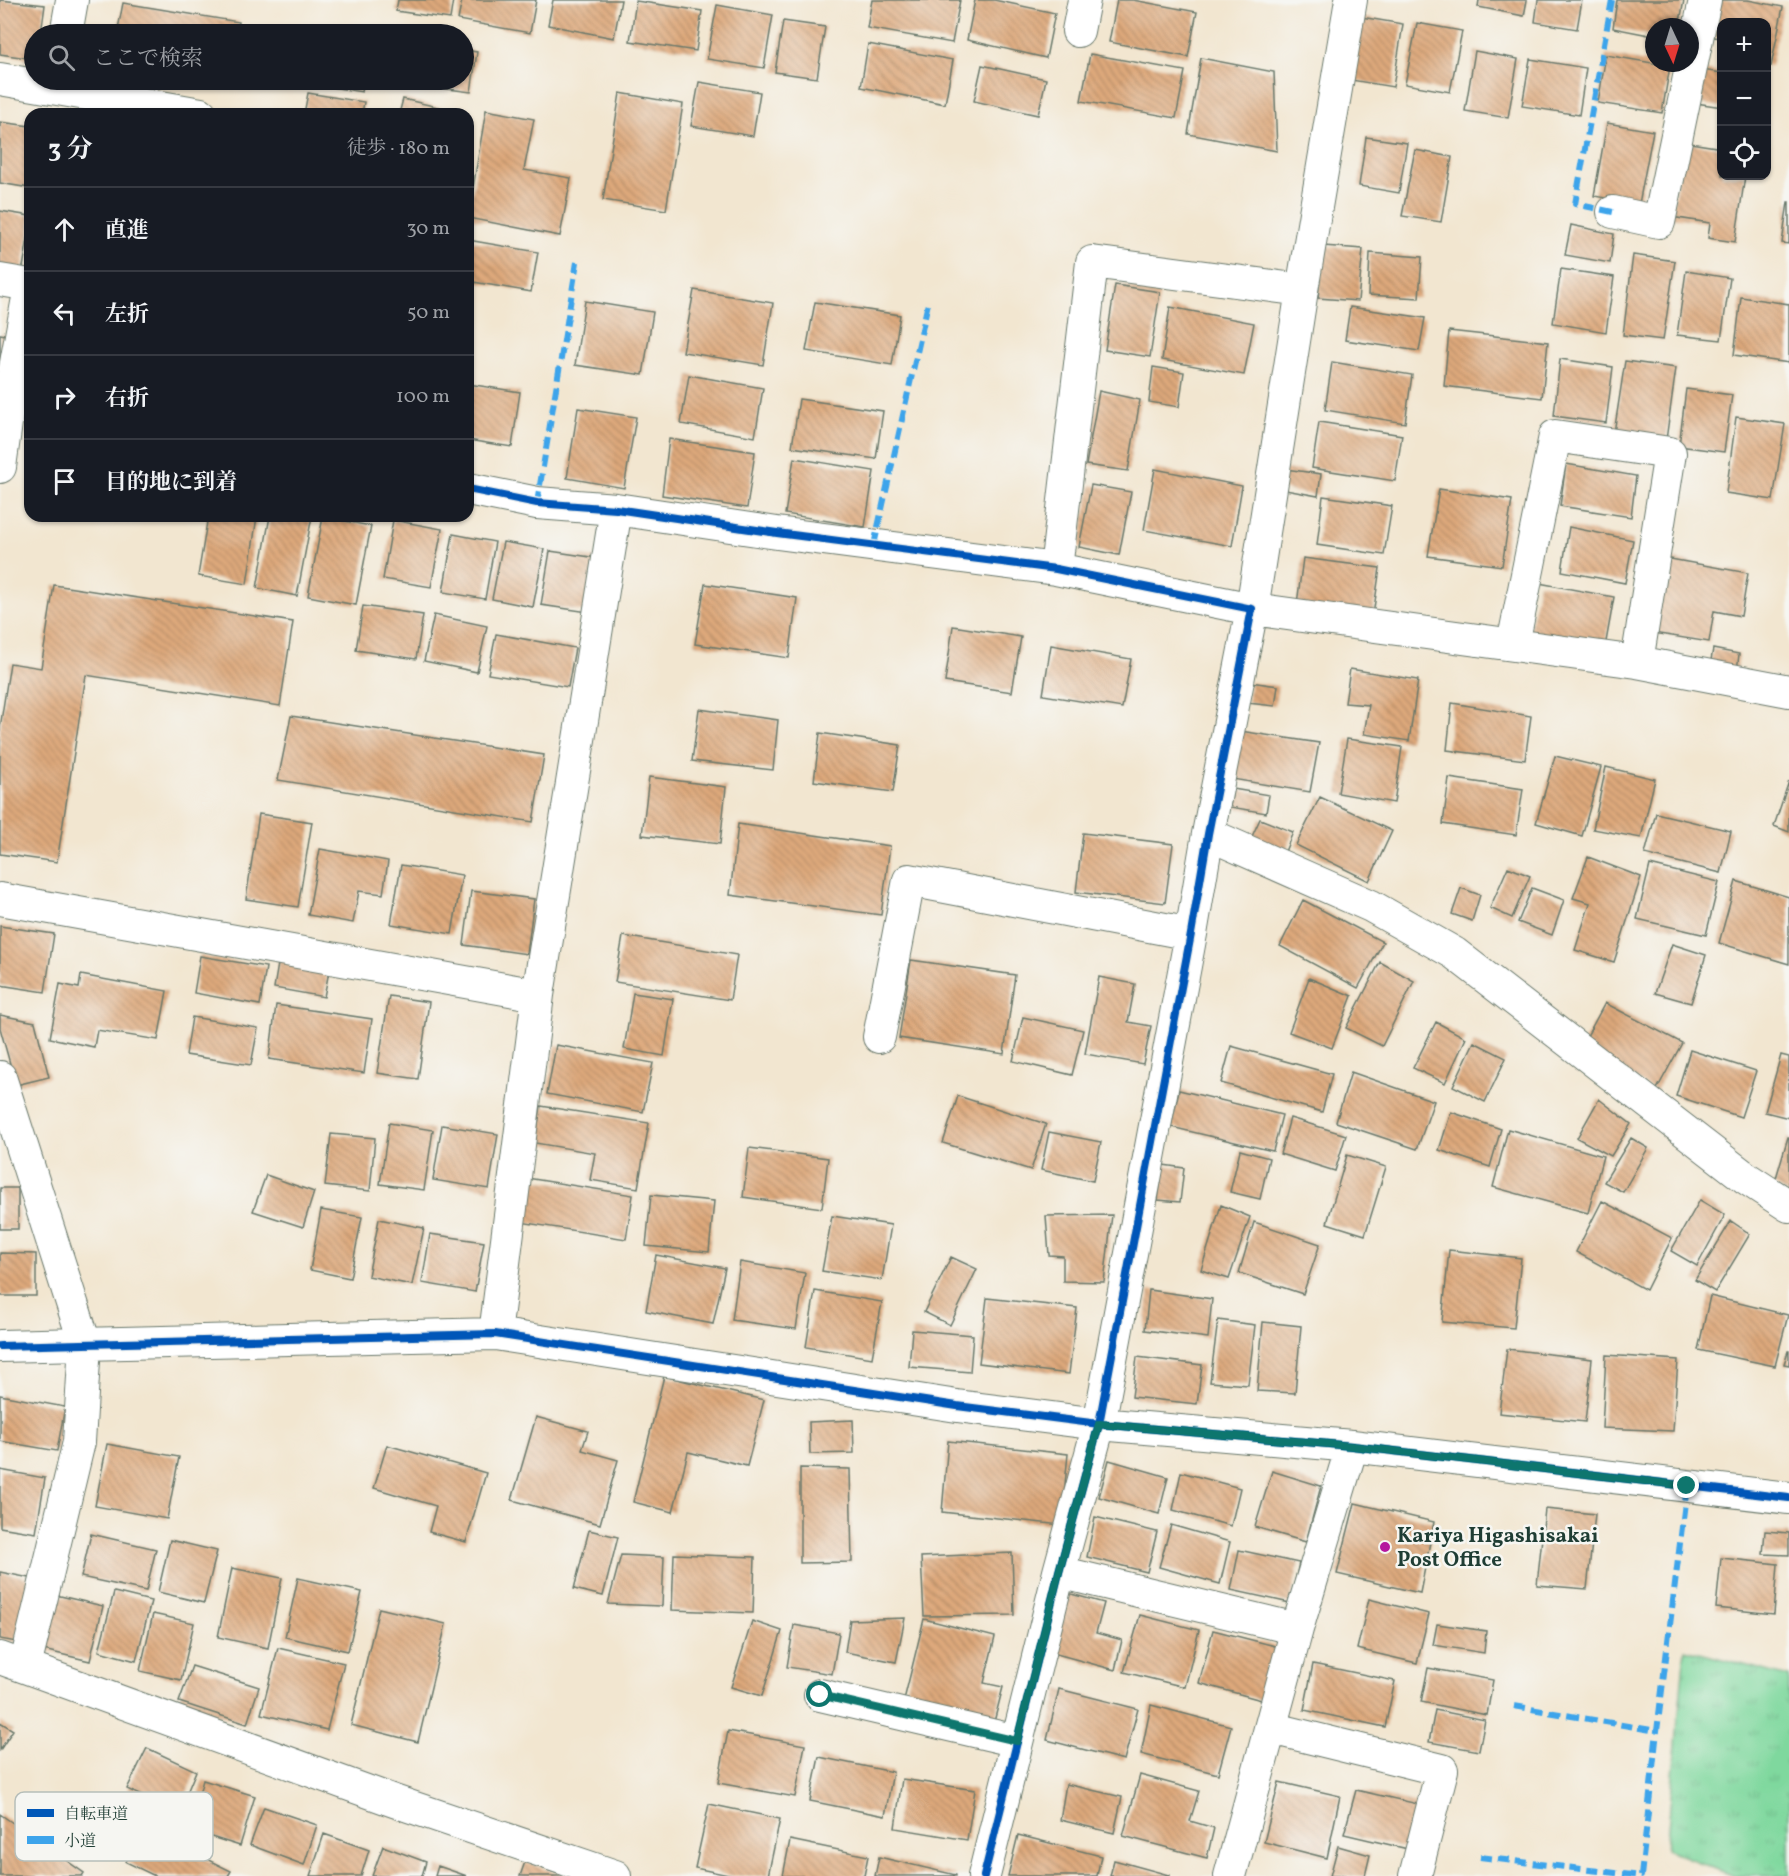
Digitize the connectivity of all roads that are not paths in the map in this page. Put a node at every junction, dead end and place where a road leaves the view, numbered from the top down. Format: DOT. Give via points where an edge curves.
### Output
graph roads {
  1 [pos="72,0"];
  2 [pos="1084,0"];
  3 [pos="1351,0"];
  4 [pos="1705,0"];
  5 [pos="68,24"];
  6 [pos="1078,31"];
  7 [pos="0,79"];
  8 [pos="24,85"];
  9 [pos="42,90"];
  10 [pos="57,94"];
  11 [pos="158,108"];
  12 [pos="1613,212"];
  13 [pos="0,280"];
  14 [pos="24,285"];
  15 [pos="1302,290"];
  16 [pos="24,327"];
  17 [pos="13,402"];
  18 [pos="0,467"];
  19 [pos="474,490"];
  20 [pos="616,509"];
  21 [pos="1056,569"];
  22 [pos="1252,609"];
  23 [pos="1513,644"];
  24 [pos="1636,662"];
  25 [pos="1789,691"];
  26 [pos="1208,834"];
  27 [pos="0,899"];
  28 [pos="1191,934"];
  29 [pos="538,995"];
  30 [pos="879,1037"];
  31 [pos="0,1077"];
  32 [pos="1789,1206"];
  33 [pos="495,1334"];
  34 [pos="85,1344"];
  35 [pos="0,1346"];
  36 [pos="1099,1424"];
  37 [pos="1352,1446"];
  38 [pos="1789,1498"];
  39 [pos="1059,1572"];
  40 [pos="1297,1629"];
  41 [pos="12,1662"];
  42 [pos="820,1695"];
  43 [pos="1271,1728"];
  44 [pos="1017,1741"];
  45 [pos="615,1876"];
  46 [pos="984,1876"];
  47 [pos="1230,1876"];
  48 [pos="1415,1876"];
  1 -- 5 [label="street"];
  2 -- 6 [label="street"];
  3 -- 15 [label="street"];
  4 -- 12 [label="street" via="1659,222"];
  7 -- 8 [label="street"];
  9 -- 10 [label="street"];
  10 -- 11 [label="street"];
  13 -- 14 [label="street"];
  15 -- 21 [label="street" via="1092,262"];
  15 -- 22 [label="street"];
  16 -- 17 [label="street"];
  17 -- 18 [label="street"];
  19 -- 20 [label="street" via="537,502"];
  20 -- 21 [label="street"];
  20 -- 29 [label="street"];
  21 -- 22 [label="street"];
  22 -- 23 [label="street"];
  22 -- 26 [label="street"];
  23 -- 24 [label="street"];
  23 -- 24 [label="street" via="1554,436 1670,453"];
  24 -- 25 [label="street"];
  26 -- 28 [label="street"];
  26 -- 32 [label="street" via="1371,906 1454,953 1746,1178"];
  27 -- 29 [label="street"];
  28 -- 30 [label="street" via="909,880"];
  28 -- 36 [label="street"];
  29 -- 33 [label="street"];
  31 -- 34 [label="street"];
  33 -- 34 [label="street"];
  33 -- 36 [label="street" via="957,1406"];
  34 -- 35 [label="street"];
  34 -- 41 [label="street" via="79,1442"];
  36 -- 37 [label="street"];
  36 -- 39 [label="street"];
  37 -- 38 [label="street"];
  37 -- 40 [label="street"];
  39 -- 40 [label="street"];
  39 -- 44 [label="street"];
  40 -- 43 [label="street"];
  41 -- 45 [label="street" via="394,1801"];
  42 -- 44 [label="street"];
  43 -- 47 [label="street"];
  43 -- 48 [label="street" via="1442,1770"];
  44 -- 46 [label="street"];
}
